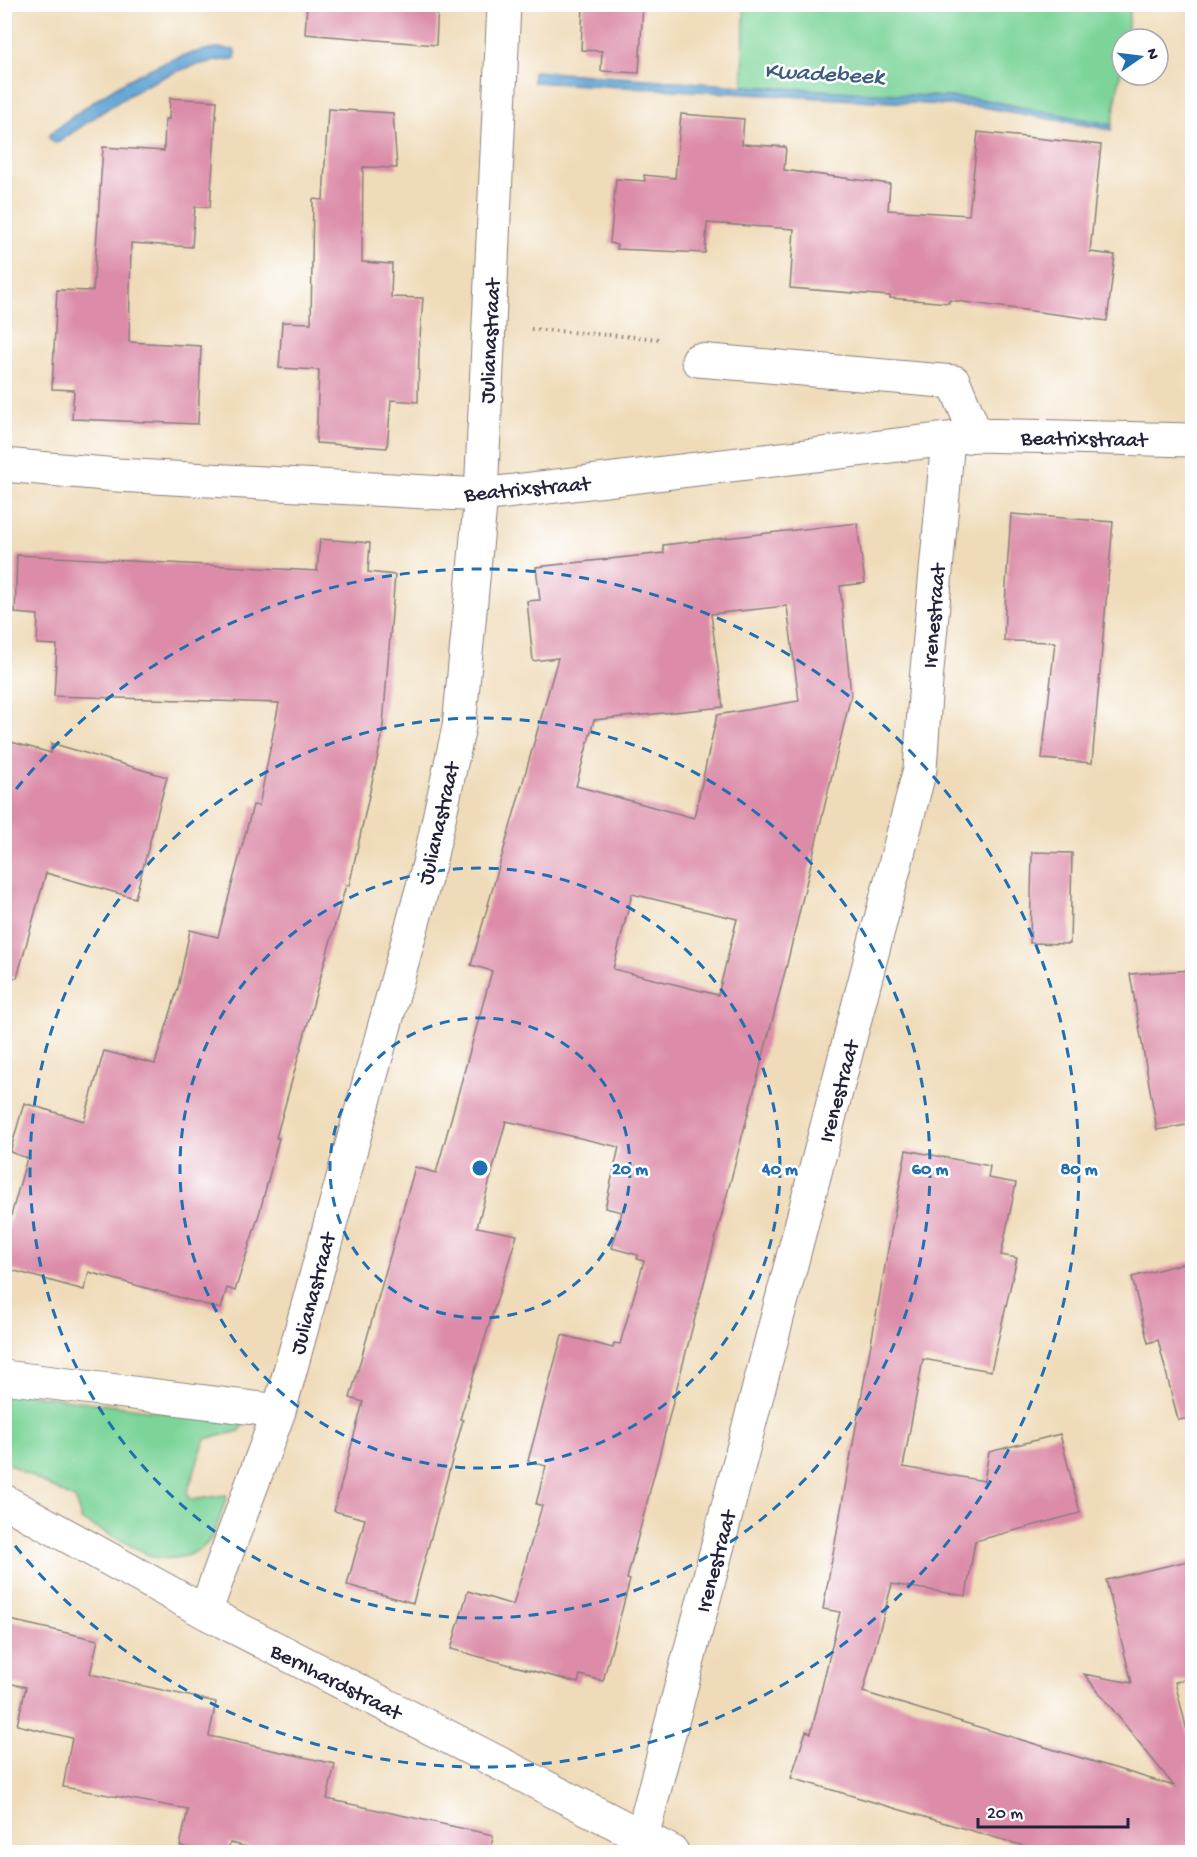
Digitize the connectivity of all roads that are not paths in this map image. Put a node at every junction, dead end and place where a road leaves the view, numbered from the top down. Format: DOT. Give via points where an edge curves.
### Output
graph roads {
  1 [pos="504,4"];
  2 [pos="698,360"];
  3 [pos="962,437"];
  4 [pos="1192,440"];
  5 [pos="4,465"];
  6 [pos="481,495"];
  7 [pos="4,1377"];
  8 [pos="279,1412"];
  9 [pos="4,1501"];
  10 [pos="205,1612"];
  11 [pos="642,1837"];
  12 [pos="672,1852"];
  1 -- 6 [label="street, Julianastraat"];
  2 -- 3 [label="street" via="954,382"];
  3 -- 4 [label="street, Beatrixstraat"];
  3 -- 6 [label="street, Beatrixstraat"];
  3 -- 11 [label="street, Irenestraat" via="926,681 920,769"];
  5 -- 6 [label="street, Beatrixstraat" via="129,476"];
  6 -- 8 [label="street, Julianastraat" via="459,727 432,852"];
  7 -- 8 [label="street"];
  8 -- 10 [label="street, Julianastraat"];
  9 -- 10 [label="street, Bernhardstraat"];
  10 -- 11 [label="street, Bernhardstraat"];
  11 -- 12 [label="street, Bernhardstraat"];
}
